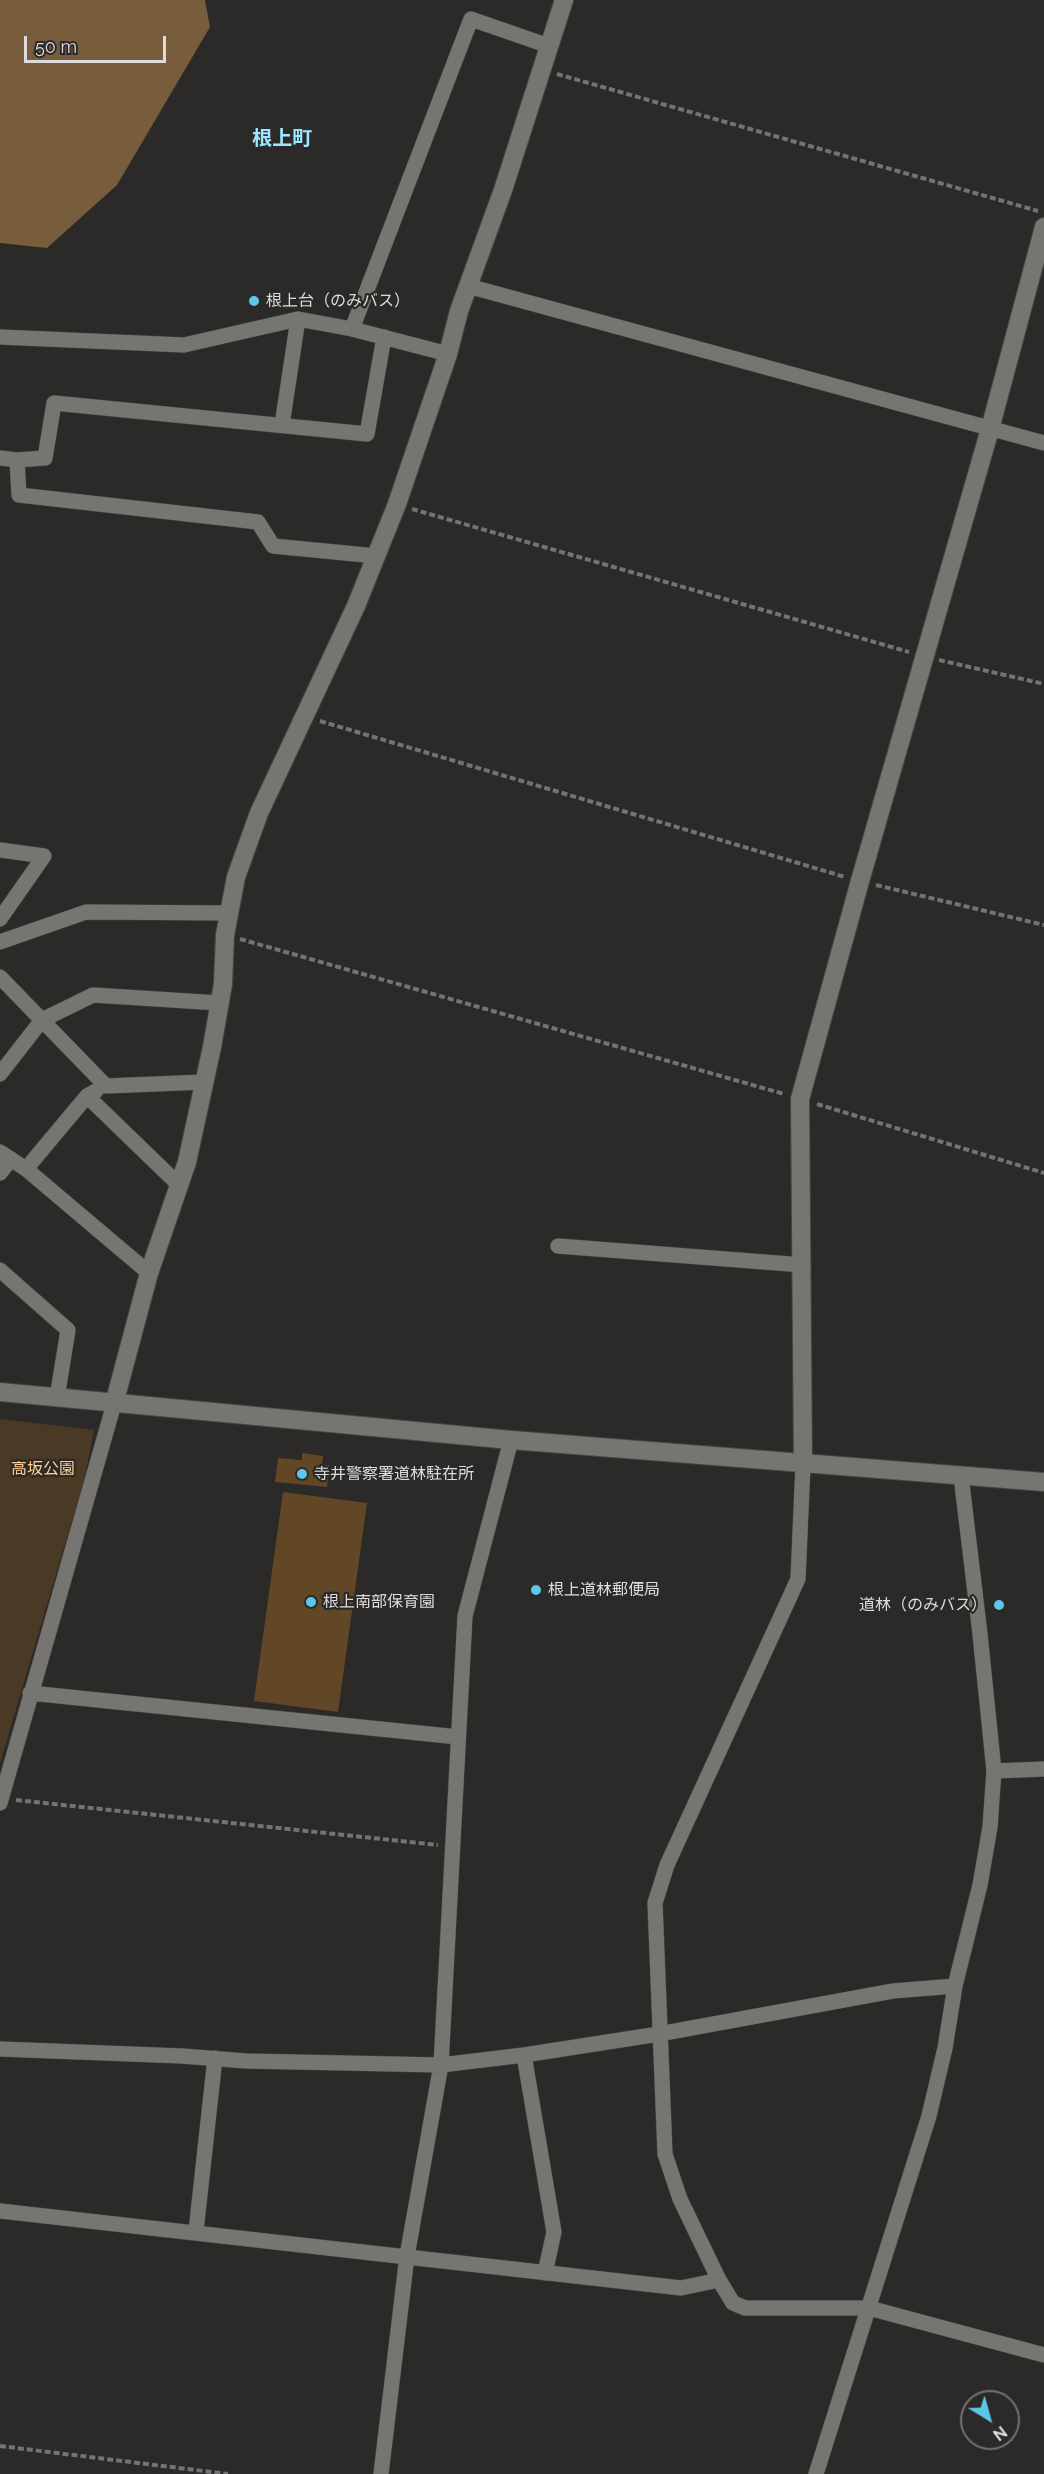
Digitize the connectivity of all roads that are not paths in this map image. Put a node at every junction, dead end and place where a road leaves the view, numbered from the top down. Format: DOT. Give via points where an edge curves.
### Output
graph roads {
  1 [pos="564,0"];
  2 [pos="549,46"];
  3 [pos="1044,227"];
  4 [pos="468,286"];
  5 [pos="297,319"];
  6 [pos="352,328"];
  7 [pos="0,337"];
  8 [pos="384,337"];
  9 [pos="448,354"];
  10 [pos="282,425"];
  11 [pos="990,429"];
  12 [pos="1044,443"];
  13 [pos="0,458"];
  14 [pos="17,460"];
  15 [pos="376,556"];
  16 [pos="0,850"];
  17 [pos="229,913"];
  18 [pos="0,919"];
  19 [pos="0,942"];
  20 [pos="0,977"];
  21 [pos="219,1003"];
  22 [pos="42,1020"];
  23 [pos="0,1074"];
  24 [pos="204,1082"];
  25 [pos="106,1086"];
  26 [pos="87,1096"];
  27 [pos="5,1155"];
  28 [pos="26,1169"];
  29 [pos="0,1173"];
  30 [pos="179,1185"];
  31 [pos="558,1246"];
  32 [pos="802,1265"];
  33 [pos="0,1270"];
  34 [pos="148,1273"];
  35 [pos="0,1392"];
  36 [pos="57,1398"];
  37 [pos="114,1404"];
  38 [pos="511,1440"];
  39 [pos="802,1465"];
  40 [pos="961,1476"];
  41 [pos="1044,1482"];
  42 [pos="30,1693"];
  43 [pos="458,1737"];
  44 [pos="1044,1769"];
  45 [pos="994,1771"];
  46 [pos="1,1801"];
  47 [pos="955,1986"];
  48 [pos="659,2034"];
  49 [pos="0,2049"];
  50 [pos="524,2055"];
  51 [pos="215,2058"];
  52 [pos="441,2065"];
  53 [pos="0,2211"];
  54 [pos="195,2231"];
  55 [pos="407,2256"];
  56 [pos="545,2272"];
  57 [pos="719,2280"];
  58 [pos="870,2308"];
  59 [pos="1044,2355"];
  60 [pos="381,2474"];
  61 [pos="816,2474"];
  1 -- 2 [label="street"];
  2 -- 4 [label="street"];
  2 -- 6 [label="street" via="471,19"];
  3 -- 11 [label="street"];
  4 -- 9 [label="street"];
  4 -- 11 [label="street"];
  5 -- 6 [label="street"];
  5 -- 7 [label="street" via="184,345"];
  5 -- 10 [label="street"];
  6 -- 8 [label="street"];
  8 -- 9 [label="street"];
  8 -- 10 [label="street" via="367,434"];
  9 -- 15 [label="street"];
  10 -- 14 [label="street" via="54,403 45,458"];
  11 -- 12 [label="street"];
  11 -- 32 [label="street" via="800,1099"];
  13 -- 14 [label="street"];
  14 -- 15 [label="street" via="19,495 258,522 273,546"];
  15 -- 17 [label="street" via="259,813 236,877"];
  16 -- 18 [label="street" via="44,856"];
  17 -- 19 [label="street" via="86,912"];
  17 -- 21 [label="street"];
  20 -- 22 [label="street"];
  21 -- 22 [label="street" via="93,995"];
  21 -- 24 [label="street"];
  22 -- 23 [label="street"];
  22 -- 25 [label="street"];
  24 -- 25 [label="street"];
  24 -- 30 [label="street"];
  25 -- 26 [label="street"];
  26 -- 28 [label="street"];
  26 -- 30 [label="street"];
  27 -- 28 [label="street"];
  27 -- 29 [label="street"];
  28 -- 34 [label="street"];
  30 -- 34 [label="street"];
  31 -- 32 [label="street"];
  32 -- 39 [label="street"];
  33 -- 36 [label="street" via="68,1330"];
  34 -- 37 [label="street"];
  35 -- 36 [label="street"];
  36 -- 37 [label="street"];
  37 -- 38 [label="street"];
  37 -- 42 [label="street"];
  38 -- 39 [label="street"];
  38 -- 43 [label="street" via="465,1616"];
  39 -- 40 [label="street"];
  39 -- 48 [label="street" via="798,1580 667,1865 655,1903"];
  40 -- 41 [label="street"];
  40 -- 45 [label="street"];
  42 -- 43 [label="street"];
  42 -- 46 [label="street"];
  43 -- 52 [label="street"];
  44 -- 45 [label="street"];
  45 -- 47 [label="street" via="982,1873"];
  47 -- 48 [label="street" via="892,1991"];
  47 -- 58 [label="street" via="929,2116"];
  48 -- 50 [label="street"];
  48 -- 57 [label="street" via="664,2154"];
  49 -- 51 [label="street"];
  50 -- 52 [label="street"];
  50 -- 56 [label="street" via="554,2232"];
  51 -- 52 [label="street"];
  51 -- 54 [label="street"];
  52 -- 55 [label="street"];
  53 -- 54 [label="street"];
  54 -- 55 [label="street"];
  55 -- 56 [label="street"];
  55 -- 60 [label="street"];
  56 -- 57 [label="street" via="681,2288"];
  57 -- 58 [label="street" via="733,2303 746,2308"];
  58 -- 59 [label="street"];
  58 -- 61 [label="street"];
}
